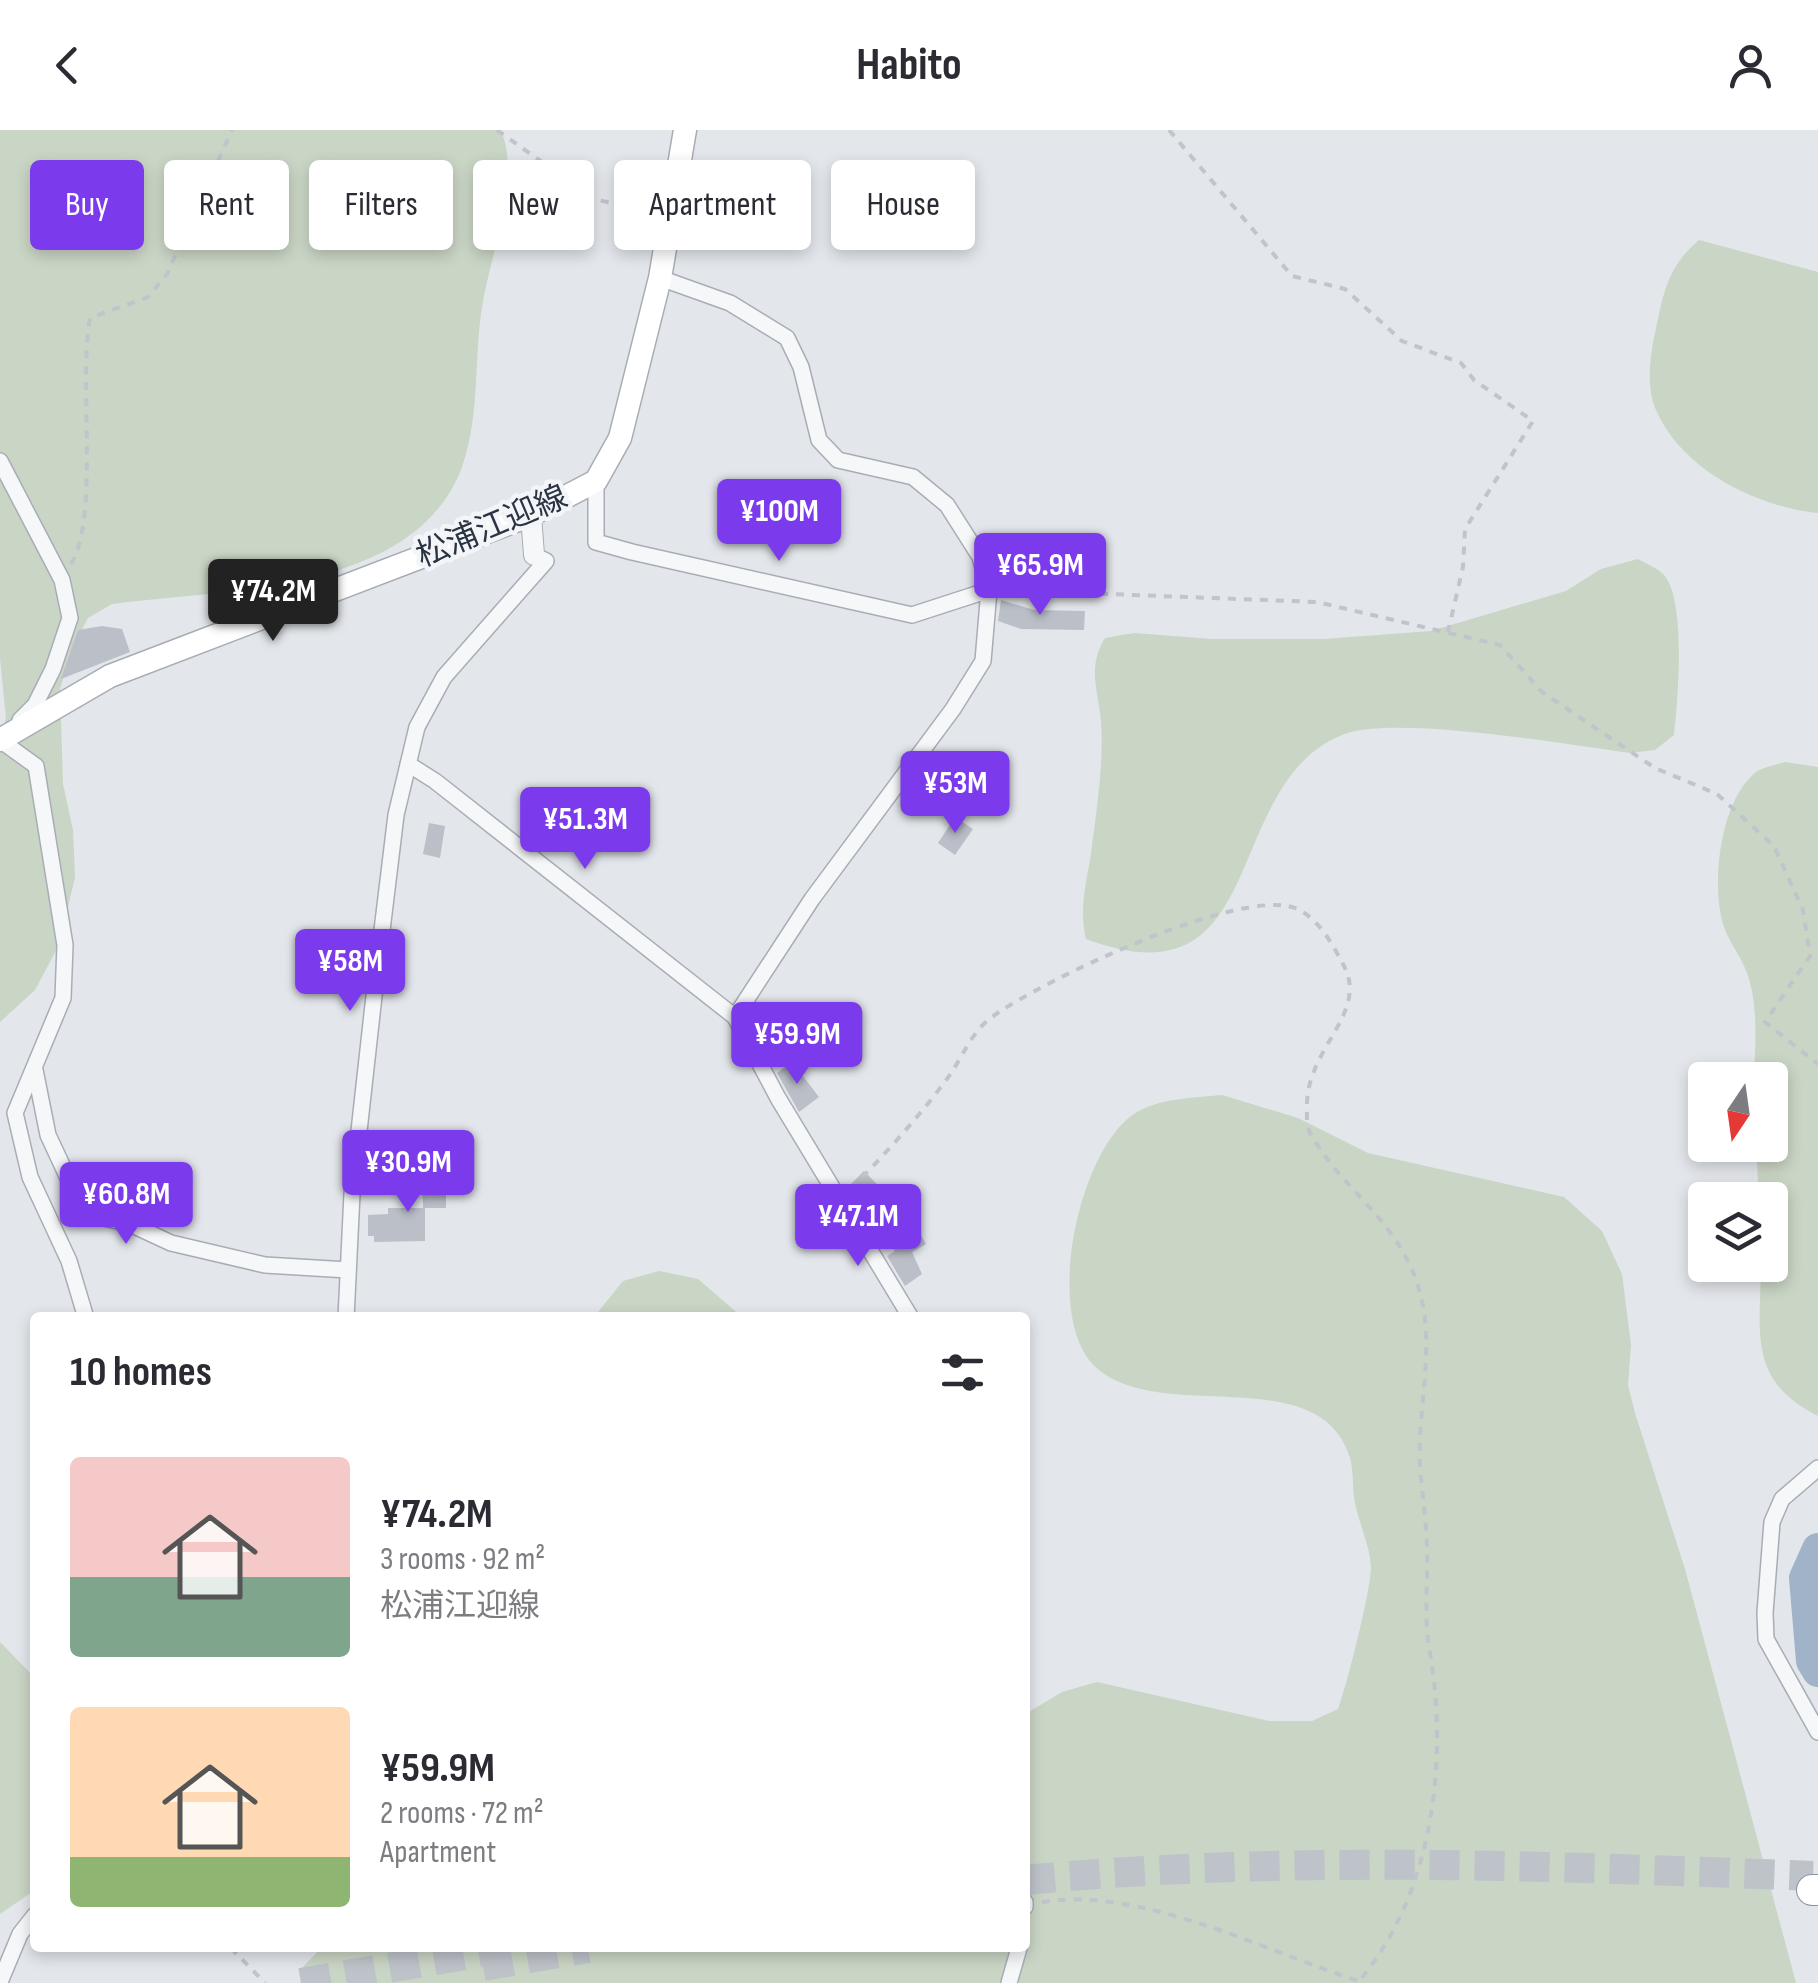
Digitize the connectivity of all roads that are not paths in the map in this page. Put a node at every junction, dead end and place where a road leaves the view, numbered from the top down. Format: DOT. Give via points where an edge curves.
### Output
graph roads {
  1 [pos="685,130"];
  2 [pos="660,278"];
  3 [pos="0,461"];
  4 [pos="596,481"];
  5 [pos="531,515"];
  6 [pos="534,555"];
  7 [pos="988,590"];
  8 [pos="0,740"];
  9 [pos="408,764"];
  10 [pos="735,1017"];
  11 [pos="35,1070"];
  12 [pos="348,1270"];
  13 [pos="84,1312"];
  14 [pos="346,1312"];
  15 [pos="907,1312"];
  16 [pos="1818,1468"];
  17 [pos="1818,1732"];
  18 [pos="30,1921"];
  19 [pos="1017,1952"];
  20 [pos="0,1982"];
  21 [pos="1009,1983"];
  1 -- 2 [label="main road, 松浦江迎線"];
  2 -- 4 [label="main road, 松浦江迎線" via="620,438"];
  2 -- 7 [label="street" via="730,303 787,338 818,440 838,460 912,477 947,505 980,558"];
  3 -- 8 [label="street" via="62,580 70,618 35,706"];
  4 -- 5 [label="main road, 松浦江迎線"];
  4 -- 7 [label="street" via="596,542 912,615"];
  5 -- 6 [label="street"];
  5 -- 8 [label="main road, 松浦江迎線" via="110,676"];
  6 -- 9 [label="street" via="546,561 427,704"];
  7 -- 10 [label="street" via="983,661"];
  8 -- 11 [label="street" via="36,766 65,945 63,998"];
  9 -- 10 [label="street"];
  9 -- 12 [label="street" via="374,996"];
  10 -- 15 [label="street"];
  11 -- 12 [label="street" via="48,1136 92,1216 265,1265"];
  11 -- 13 [label="street" via="15,1113 30,1176"];
  12 -- 14 [label="street"];
  16 -- 17 [label="street" via="1782,1499 1772,1522 1765,1612 1766,1639"];
  18 -- 20 [label="street"];
  19 -- 21 [label="street"];
}
